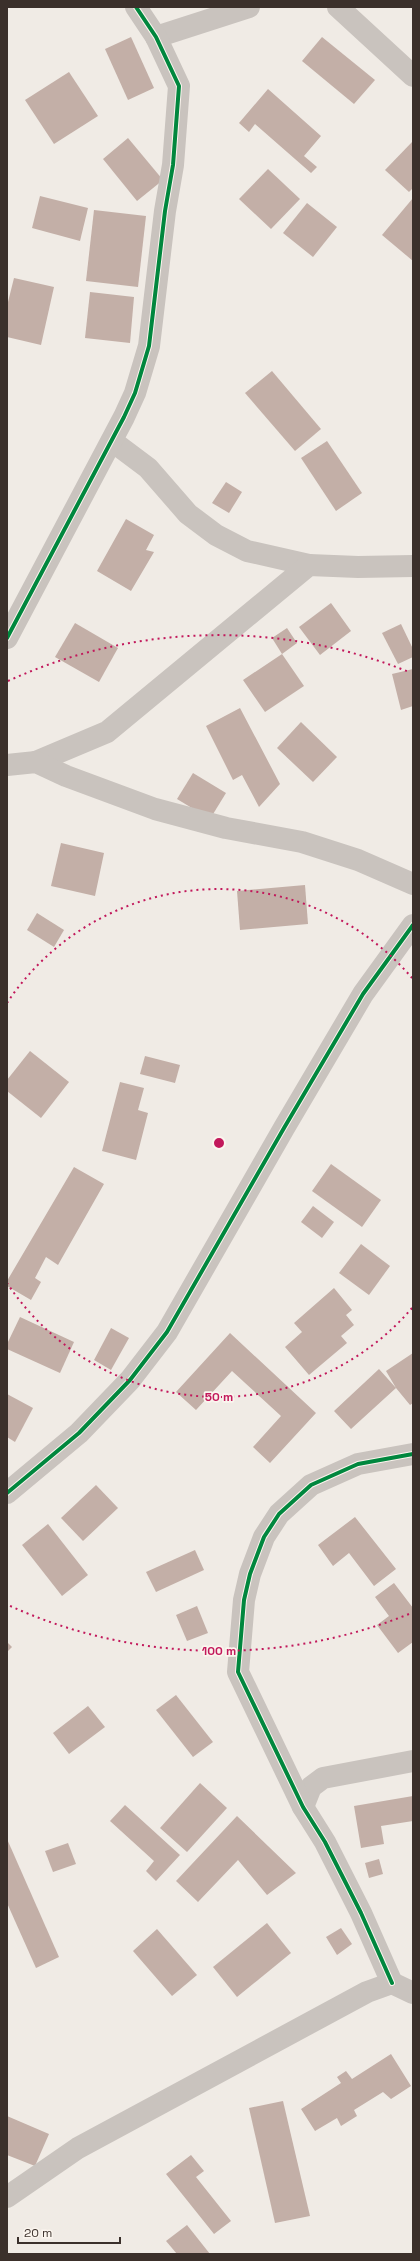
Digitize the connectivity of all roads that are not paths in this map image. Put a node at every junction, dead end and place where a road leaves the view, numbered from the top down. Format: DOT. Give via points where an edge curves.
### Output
graph roads {
  1 [pos="136,7"];
  2 [pos="249,7"];
  3 [pos="338,7"];
  4 [pos="156,37"];
  5 [pos="413,76"];
  6 [pos="112,440"];
  7 [pos="309,565"];
  8 [pos="413,566"];
  9 [pos="7,638"];
  10 [pos="36,762"];
  11 [pos="7,765"];
  12 [pos="413,884"];
  13 [pos="413,925"];
  14 [pos="413,1454"];
  15 [pos="7,1493"];
  16 [pos="413,1761"];
  17 [pos="303,1807"];
  18 [pos="392,1983"];
  19 [pos="413,1994"];
  20 [pos="7,2198"];
  1 -- 4 [label="street"];
  2 -- 4 [label="street"];
  3 -- 5 [label="street"];
  4 -- 6 [label="street" via="179,86 173,158 149,346 135,394"];
  6 -- 7 [label="street" via="148,468 188,514 216,535 247,551"];
  6 -- 9 [label="street"];
  7 -- 8 [label="street"];
  7 -- 10 [label="street" via="107,732"];
  10 -- 11 [label="street"];
  10 -- 12 [label="street" via="66,776 155,809 226,828 302,842 358,860"];
  13 -- 15 [label="street" via="363,994 167,1332 130,1380 79,1433"];
  14 -- 17 [label="street" via="358,1464 312,1485 279,1514 264,1537 250,1574 244,1600 238,1672"];
  16 -- 17 [label="street" via="323,1778 311,1787"];
  17 -- 18 [label="street" via="325,1842 355,1900"];
  18 -- 19 [label="street"];
  18 -- 20 [label="street" via="367,1992 323,2015 234,2066 78,2148"];
}
